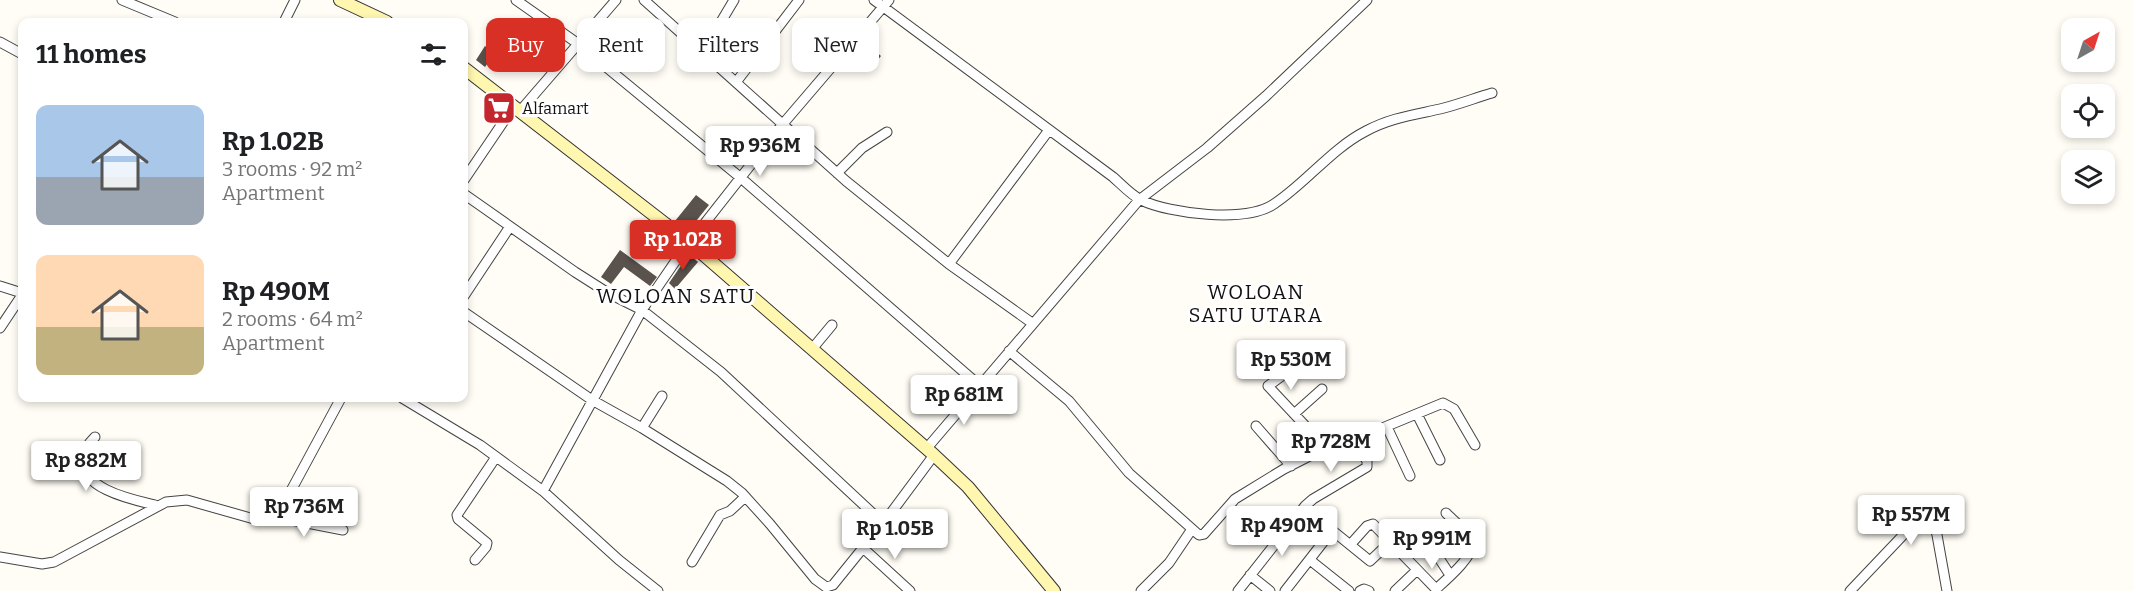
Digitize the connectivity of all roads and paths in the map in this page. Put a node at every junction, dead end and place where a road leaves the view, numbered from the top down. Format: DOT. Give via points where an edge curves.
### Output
graph roads {
  1 [pos="122,0"];
  2 [pos="295,0"];
  3 [pos="340,0"];
  4 [pos="516,0"];
  5 [pos="616,0"];
  6 [pos="644,0"];
  7 [pos="734,0"];
  8 [pos="799,0"];
  9 [pos="874,0"];
  10 [pos="1367,0"];
  11 [pos="886,3"];
  12 [pos="165,18"];
  13 [pos="286,18"];
  14 [pos="378,18"];
  15 [pos="600,18"];
  16 [pos="723,18"];
  17 [pos="677,29"];
  18 [pos="0,42"];
  19 [pos="577,43"];
  20 [pos="18,52"];
  21 [pos="468,71"];
  22 [pos="612,72"];
  23 [pos="726,72"];
  24 [pos="736,81"];
  25 [pos="1492,93"];
  26 [pos="517,109"];
  27 [pos="782,125"];
  28 [pos="1049,130"];
  29 [pos="886,132"];
  30 [pos="837,173"];
  31 [pos="468,175"];
  32 [pos="741,178"];
  33 [pos="468,197"];
  34 [pos="1140,200"];
  35 [pos="509,228"];
  36 [pos="690,243"];
  37 [pos="949,264"];
  38 [pos="0,286"];
  39 [pos="468,290"];
  40 [pos="18,293"];
  41 [pos="18,300"];
  42 [pos="642,310"];
  43 [pos="468,315"];
  44 [pos="1032,324"];
  45 [pos="832,325"];
  46 [pos="0,328"];
  47 [pos="812,349"];
  48 [pos="1009,351"];
  49 [pos="1302,361"];
  50 [pos="980,386"];
  51 [pos="1322,389"];
  52 [pos="662,396"];
  53 [pos="592,400"];
  54 [pos="339,402"];
  55 [pos="408,402"];
  56 [pos="1294,414"];
  57 [pos="1417,414"];
  58 [pos="1256,426"];
  59 [pos="1387,426"];
  60 [pos="642,428"];
  61 [pos="95,436"];
  62 [pos="1353,439"];
  63 [pos="1475,446"];
  64 [pos="1326,448"];
  65 [pos="931,451"];
  66 [pos="496,457"];
  67 [pos="1440,460"];
  68 [pos="1291,466"];
  69 [pos="1410,476"];
  70 [pos="543,491"];
  71 [pos="746,497"];
  72 [pos="155,505"];
  73 [pos="1446,513"];
  74 [pos="271,516"];
  75 [pos="883,523"];
  76 [pos="1192,529"];
  77 [pos="343,530"];
  78 [pos="1390,542"];
  79 [pos="1350,545"];
  80 [pos="863,548"];
  81 [pos="1433,549"];
  82 [pos="0,557"];
  83 [pos="475,560"];
  84 [pos="1310,560"];
  85 [pos="692,562"];
  86 [pos="1417,570"];
  87 [pos="1250,575"];
  88 [pos="1450,575"];
  89 [pos="825,589"];
  90 [pos="1289,590"];
  91 [pos="1436,590"];
  92 [pos="658,591"];
  93 [pos="910,591"];
  94 [pos="1054,591"];
  95 [pos="1141,591"];
  96 [pos="1238,591"];
  97 [pos="1270,591"];
  98 [pos="1349,591"];
  99 [pos="1359,591"];
  100 [pos="1369,591"];
  101 [pos="1395,591"];
  102 [pos="1850,591"];
  103 [pos="1947,591"];
  1 -- 12 [label="street"];
  2 -- 13 [label="street"];
  3 -- 14 [label="main road"];
  4 -- 19 [label="street"];
  5 -- 15 [label="street"];
  6 -- 17 [label="street"];
  7 -- 16 [label="street"];
  8 -- 24 [label="street"];
  9 -- 11 [label="street"];
  10 -- 34 [label="street" via="1266,96"];
  11 -- 27 [label="street"];
  11 -- 28 [label="street"];
  18 -- 20 [label="street"];
  19 -- 26 [label="street"];
  21 -- 26 [label="main road"];
  22 -- 32 [label="street"];
  23 -- 24 [label="street"];
  24 -- 27 [label="street"];
  25 -- 34 [label="street" via="1383,122 1332,155 1273,205 1256,212 1217,215"];
  26 -- 31 [label="street"];
  26 -- 36 [label="main road"];
  27 -- 30 [label="street"];
  27 -- 32 [label="street"];
  28 -- 34 [label="street"];
  28 -- 37 [label="street"];
  29 -- 30 [label="street" via="862,148"];
  30 -- 37 [label="street"];
  32 -- 36 [label="street"];
  32 -- 50 [label="street"];
  33 -- 35 [label="street"];
  34 -- 44 [label="street"];
  35 -- 39 [label="street"];
  35 -- 42 [label="street" via="608,293"];
  36 -- 42 [label="street"];
  36 -- 47 [label="main road"];
  37 -- 44 [label="street"];
  38 -- 40 [label="street"];
  41 -- 46 [label="street"];
  42 -- 53 [label="street"];
  42 -- 75 [label="street" via="721,372"];
  43 -- 53 [label="street"];
  44 -- 48 [label="street"];
  45 -- 47 [label="street"];
  47 -- 65 [label="main road"];
  48 -- 50 [label="street"];
  48 -- 76 [label="street" via="1069,401 1130,473"];
  49 -- 56 [label="street" via="1268,386"];
  50 -- 65 [label="street"];
  51 -- 56 [label="street"];
  52 -- 60 [label="street"];
  53 -- 60 [label="street"];
  53 -- 70 [label="street"];
  54 -- 74 [label="street" via="287,498"];
  55 -- 66 [label="street"];
  56 -- 64 [label="street"];
  57 -- 59 [label="street"];
  57 -- 63 [label="street" via="1448,404"];
  57 -- 67 [label="street"];
  58 -- 68 [label="street"];
  59 -- 62 [label="street"];
  59 -- 69 [label="street"];
  60 -- 71 [label="street"];
  61 -- 72 [label="street" via="82,456 97,484 112,494"];
  62 -- 64 [label="street"];
  62 -- 87 [label="street" via="1367,461 1366,467 1305,506"];
  64 -- 68 [label="street"];
  65 -- 75 [label="street"];
  65 -- 94 [label="main road" via="973,493"];
  66 -- 70 [label="street"];
  66 -- 83 [label="street" via="457,515 487,543"];
  68 -- 76 [label="street" via="1235,499 1204,534"];
  70 -- 92 [label="street"];
  71 -- 85 [label="street" via="720,515"];
  71 -- 89 [label="street"];
  72 -- 74 [label="street" via="187,500 239,517"];
  72 -- 82 [label="street" via="54,562 42,564"];
  73 -- 88 [label="street" via="1472,544 1466,559"];
  74 -- 77 [label="street"];
  75 -- 80 [label="street"];
  76 -- 95 [label="street" via="1169,563"];
  78 -- 79 [label="street" via="1370,561"];
  78 -- 79 [label="street" via="1371,524"];
  78 -- 86 [label="street"];
  79 -- 84 [label="street" via="1333,531"];
  80 -- 89 [label="street" via="833,585"];
  80 -- 93 [label="street"];
  81 -- 88 [label="street"];
  84 -- 90 [label="street"];
  84 -- 98 [label="street"];
  86 -- 91 [label="street"];
  86 -- 101 [label="street"];
  87 -- 96 [label="street"];
  87 -- 97 [label="street"];
  88 -- 91 [label="street"];
  99 -- 100 [label="street"];
  102 -- 103 [label="street" via="1908,530 1924,522 1935,528"];
}
